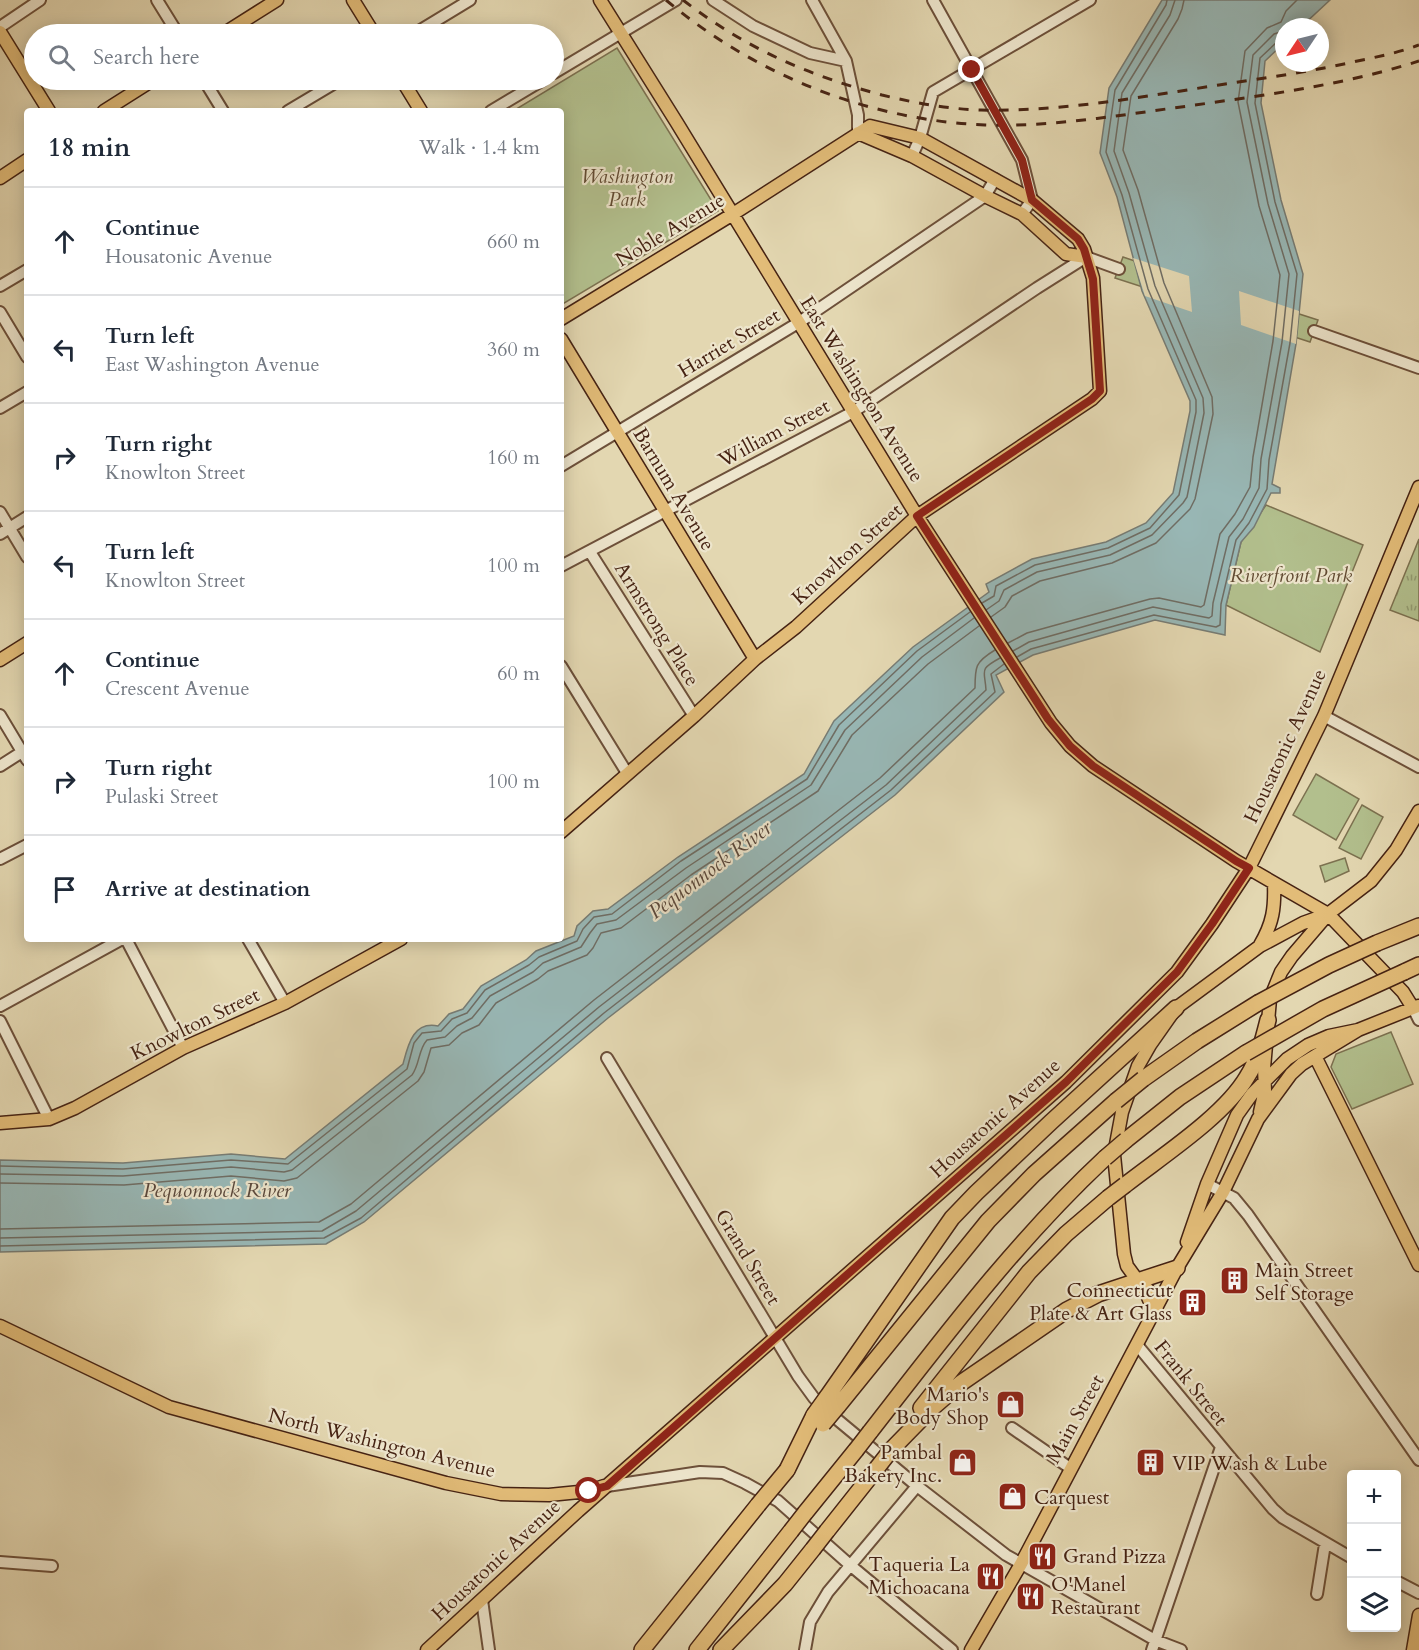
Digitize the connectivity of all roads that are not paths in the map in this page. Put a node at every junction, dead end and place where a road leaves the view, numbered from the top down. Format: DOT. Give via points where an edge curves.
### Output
graph roads {
  1 [pos="40,0"];
  2 [pos="157,0"];
  3 [pos="277,0"];
  4 [pos="353,0"];
  5 [pos="470,0"];
  6 [pos="600,0"];
  7 [pos="676,0"];
  8 [pos="713,0"];
  9 [pos="812,0"];
  10 [pos="933,0"];
  11 [pos="1090,0"];
  12 [pos="172,24"];
  13 [pos="240,24"];
  14 [pos="368,24"];
  15 [pos="430,24"];
  16 [pos="0,27"];
  17 [pos="0,32"];
  18 [pos="621,32"];
  19 [pos="846,61"];
  20 [pos="564,67"];
  21 [pos="972,70"];
  22 [pos="24,71"];
  23 [pos="36,90"];
  24 [pos="137,90"];
  25 [pos="210,90"];
  26 [pos="323,90"];
  27 [pos="408,90"];
  28 [pos="526,90"];
  29 [pos="47,108"];
  30 [pos="109,108"];
  31 [pos="221,108"];
  32 [pos="293,108"];
  33 [pos="419,108"];
  34 [pos="496,108"];
  35 [pos="858,133"];
  36 [pos="920,138"];
  37 [pos="912,156"];
  38 [pos="24,162"];
  39 [pos="0,178"];
  40 [pos="995,179"];
  41 [pos="985,196"];
  42 [pos="1032,200"];
  43 [pos="733,214"];
  44 [pos="1022,214"];
  45 [pos="1086,257"];
  46 [pos="1119,268"];
  47 [pos="24,272"];
  48 [pos="0,286"];
  49 [pos="0,312"];
  50 [pos="564,317"];
  51 [pos="798,323"];
  52 [pos="1314,332"];
  53 [pos="564,344"];
  54 [pos="24,352"];
  55 [pos="1419,368"];
  56 [pos="24,394"];
  57 [pos="0,408"];
  58 [pos="853,412"];
  59 [pos="616,431"];
  60 [pos="564,464"];
  61 [pos="1419,487"];
  62 [pos="0,512"];
  63 [pos="664,512"];
  64 [pos="917,516"];
  65 [pos="24,519"];
  66 [pos="5,531"];
  67 [pos="590,552"];
  68 [pos="24,553"];
  69 [pos="564,565"];
  70 [pos="24,645"];
  71 [pos="754,659"];
  72 [pos="0,660"];
  73 [pos="564,671"];
  74 [pos="0,715"];
  75 [pos="693,716"];
  76 [pos="1324,716"];
  77 [pos="24,754"];
  78 [pos="24,756"];
  79 [pos="0,766"];
  80 [pos="1419,767"];
  81 [pos="627,773"];
  82 [pos="1419,811"];
  83 [pos="564,829"];
  84 [pos="24,847"];
  85 [pos="0,860"];
  86 [pos="1249,868"];
  87 [pos="1274,883"];
  88 [pos="1328,914"];
  89 [pos="1419,926"];
  90 [pos="118,942"];
  91 [pos="126,942"];
  92 [pos="250,942"];
  93 [pos="396,942"];
  94 [pos="1260,946"];
  95 [pos="1419,965"];
  96 [pos="285,1003"];
  97 [pos="0,1006"];
  98 [pos="1416,1007"];
  99 [pos="1176,1008"];
  100 [pos="1268,1020"];
  101 [pos="1419,1020"];
  102 [pos="0,1021"];
  103 [pos="183,1048"];
  104 [pos="1311,1051"];
  105 [pos="607,1058"];
  106 [pos="1265,1081"];
  107 [pos="49,1119"];
  108 [pos="1258,1119"];
  109 [pos="0,1123"];
  110 [pos="1207,1184"];
  111 [pos="1222,1192"];
  112 [pos="1419,1265"];
  113 [pos="1177,1268"];
  114 [pos="1138,1281"];
  115 [pos="1155,1310"];
  116 [pos="0,1326"];
  117 [pos="776,1338"];
  118 [pos="1138,1346"];
  119 [pos="832,1402"];
  120 [pos="1012,1428"];
  121 [pos="1221,1447"];
  122 [pos="891,1450"];
  123 [pos="1419,1461"];
  124 [pos="1070,1468"];
  125 [pos="607,1486"];
  126 [pos="917,1486"];
  127 [pos="1325,1544"];
  128 [pos="1347,1555"];
  129 [pos="0,1562"];
  130 [pos="1021,1564"];
  131 [pos="850,1565"];
  132 [pos="52,1566"];
  133 [pos="1401,1584"];
  134 [pos="1419,1593"];
  135 [pos="1317,1594"];
  136 [pos="482,1600"];
  137 [pos="1419,1615"];
  138 [pos="1153,1645"];
  139 [pos="427,1650"];
  140 [pos="489,1650"];
  141 [pos="642,1650"];
  142 [pos="696,1650"];
  143 [pos="721,1650"];
  144 [pos="806,1650"];
  145 [pos="952,1650"];
  146 [pos="971,1650"];
  147 [pos="1181,1650"];
  148 [pos="1413,1650"];
  1 -- 16 [label="street"];
  2 -- 12 [label="street"];
  3 -- 13 [label="main road"];
  4 -- 14 [label="main road"];
  5 -- 15 [label="street"];
  6 -- 18 [label="main road, East Washington Avenue"];
  7 -- 18 [label="street"];
  8 -- 19 [label="street" via="753,26 800,48"];
  9 -- 19 [label="street"];
  10 -- 21 [label="street"];
  11 -- 21 [label="street"];
  17 -- 22 [label="main road"];
  18 -- 20 [label="street"];
  18 -- 43 [label="main road, East Washington Avenue"];
  19 -- 35 [label="street"];
  21 -- 36 [label="street" via="933,92"];
  21 -- 42 [label="street" via="1022,160"];
  23 -- 29 [label="main road"];
  24 -- 30 [label="main road"];
  25 -- 31 [label="street"];
  26 -- 32 [label="street"];
  27 -- 33 [label="main road"];
  28 -- 34 [label="street"];
  35 -- 36 [label="main road" via="870,126"];
  35 -- 37 [label="main road"];
  35 -- 43 [label="main road, Noble Avenue"];
  36 -- 37 [label="street"];
  36 -- 40 [label="main road"];
  37 -- 41 [label="main road"];
  38 -- 39 [label="main road"];
  40 -- 41 [label="street, Harriet Street"];
  40 -- 42 [label="main road"];
  41 -- 44 [label="main road"];
  41 -- 51 [label="street, Harriet Street"];
  42 -- 44 [label="street"];
  42 -- 45 [label="main road" via="1078,239"];
  43 -- 50 [label="main road, Noble Avenue"];
  43 -- 51 [label="main road, East Washington Avenue"];
  44 -- 45 [label="main road" via="1066,254"];
  45 -- 46 [label="street"];
  45 -- 58 [label="street, William Street"];
  45 -- 64 [label="main road, Knowlton Street" via="1093,279 1100,391"];
  47 -- 48 [label="street"];
  49 -- 54 [label="street"];
  51 -- 58 [label="main road, East Washington Avenue"];
  51 -- 59 [label="street, Harriet Street"];
  52 -- 55 [label="street"];
  53 -- 59 [label="main road, Barnum Avenue"];
  56 -- 57 [label="street"];
  58 -- 63 [label="street, William Street"];
  58 -- 64 [label="main road, East Washington Avenue"];
  59 -- 60 [label="street, Harriet Street"];
  59 -- 63 [label="main road, Barnum Avenue"];
  61 -- 76 [label="main road, Housatonic Avenue"];
  62 -- 66 [label="street"];
  63 -- 67 [label="street, William Street"];
  63 -- 71 [label="main road, Barnum Avenue"];
  64 -- 71 [label="main road, Knowlton Street" via="796,627"];
  64 -- 86 [label="main road, East Washington Avenue" via="1048,719 1070,746 1093,766"];
  65 -- 66 [label="street"];
  66 -- 68 [label="street"];
  67 -- 69 [label="street, William Street"];
  67 -- 75 [label="street, Armstrong Place"];
  70 -- 72 [label="main road"];
  71 -- 75 [label="main road, Knowlton Street"];
  73 -- 81 [label="street"];
  74 -- 77 [label="street"];
  75 -- 81 [label="main road, Knowlton Street"];
  76 -- 80 [label="street"];
  76 -- 86 [label="main road, Housatonic Avenue"];
  78 -- 79 [label="street"];
  81 -- 83 [label="main road, Knowlton Street"];
  82 -- 88 [label="main road, Main Street" via="1396,850 1371,880"];
  84 -- 85 [label="street"];
  86 -- 87 [label="main road, East Washington Avenue"];
  86 -- 117 [label="main road, Housatonic Avenue" via="1177,972 1132,1018 1066,1082"];
  87 -- 88 [label="main road, East Washington Avenue"];
  87 -- 94 [label="main road, Main Street" via="1275,907 1269,931"];
  88 -- 94 [label="main road, Main Street"];
  88 -- 98 [label="main road, East Washington Avenue"];
  88 -- 100 [label="main road, Main Street" via="1281,972 1270,999"];
  89 -- 119 [label="highway, bridge" via="1329,965 1258,1003 1143,1079 1034,1174 988,1221"];
  90 -- 97 [label="street"];
  91 -- 103 [label="street"];
  92 -- 96 [label="street"];
  93 -- 96 [label="main road, Knowlton Street"];
  94 -- 99 [label="main road, Main Street"];
  95 -- 142 [label="highway, bridge" via="1323,1009 1246,1053 1180,1097 1105,1158 1008,1258"];
  96 -- 103 [label="main road, Knowlton Street"];
  98 -- 101 [label="street"];
  98 -- 104 [label="main road"];
  99 -- 114 [label="main road, Main Street" via="1138,1066 1122,1112 1114,1155 1124,1254"];
  99 -- 119 [label="highway" via="952,1218"];
  100 -- 106 [label="main road, Main Street"];
  100 -- 122 [label="highway, bridge" via="1254,1064 1233,1096 1066,1234 1029,1272"];
  102 -- 107 [label="street"];
  103 -- 107 [label="main road, Knowlton Street"];
  104 -- 106 [label="main road, Main Street" via="1287,1059"];
  104 -- 108 [label="main road, Main Street"];
  104 -- 112 [label="main road"];
  105 -- 117 [label="street, Grand Street"];
  106 -- 108 [label="main road, Main Street"];
  106 -- 110 [label="main road, Main Street" via="1237,1115"];
  107 -- 109 [label="main road, Knowlton Street"];
  108 -- 111 [label="main road, Main Street"];
  110 -- 111 [label="street"];
  110 -- 113 [label="main road, Main Street"];
  111 -- 113 [label="main road, Main Street"];
  111 -- 123 [label="street" via="1234,1198 1248,1215"];
  113 -- 114 [label="highway"];
  113 -- 115 [label="main road, Main Street"];
  114 -- 115 [label="highway"];
  114 -- 122 [label="highway" via="1087,1299 1039,1328 951,1391"];
  115 -- 118 [label="main road, Main Street"];
  116 -- 125 [label="main road, North Washington Avenue" via="169,1407 435,1480 501,1494 549,1495"];
  117 -- 125 [label="main road, Housatonic Avenue"];
  117 -- 126 [label="street, Grand Street" via="814,1398"];
  118 -- 121 [label="street, Frank Street"];
  118 -- 124 [label="main road, Main Street"];
  119 -- 141 [label="highway, bridge" via="786,1470"];
  120 -- 124 [label="street"];
  121 -- 127 [label="street, Frank Street" via="1273,1509"];
  121 -- 138 [label="street"];
  122 -- 143 [label="highway, bridge" via="784,1584"];
  124 -- 130 [label="main road, Main Street"];
  125 -- 131 [label="street, North Washington Avenue" via="700,1472 723,1473 778,1501"];
  125 -- 136 [label="main road, Housatonic Avenue"];
  126 -- 130 [label="street, Grand Street"];
  126 -- 131 [label="street"];
  127 -- 128 [label="street, Frank Street"];
  127 -- 135 [label="street"];
  129 -- 132 [label="street"];
  130 -- 138 [label="street, Grand Street"];
  130 -- 146 [label="main road, Main Street"];
  131 -- 144 [label="street" via="810,1622"];
  131 -- 145 [label="street, North Washington Avenue"];
  133 -- 134 [label="street"];
  136 -- 139 [label="main road, Housatonic Avenue"];
  136 -- 140 [label="street"];
  137 -- 148 [label="main road"];
  138 -- 147 [label="street, Grand Street"];
}
